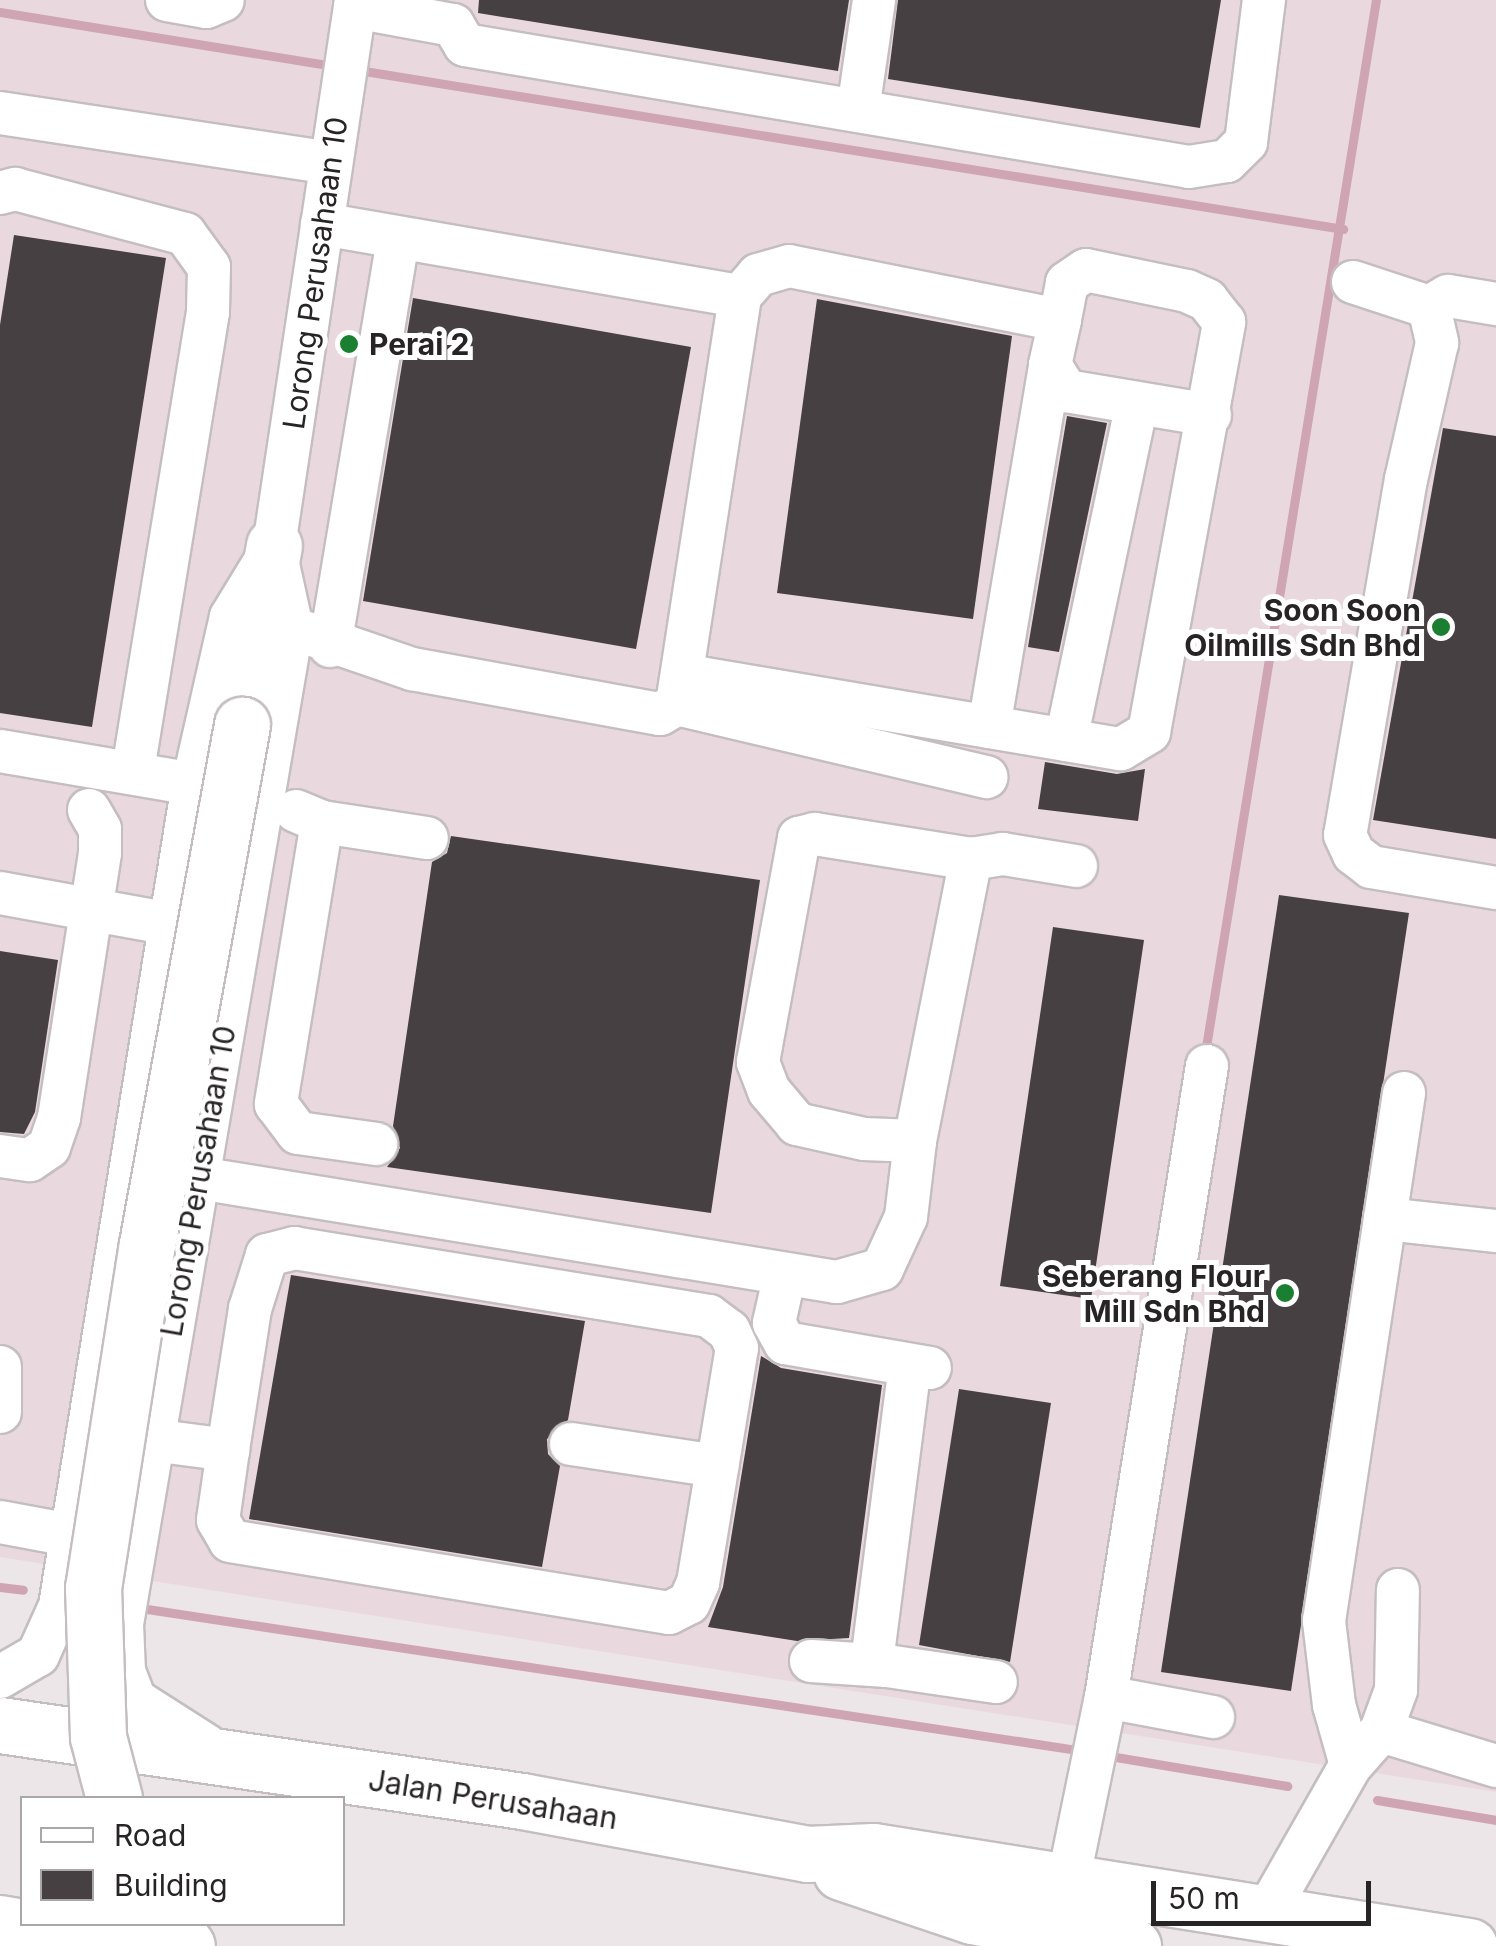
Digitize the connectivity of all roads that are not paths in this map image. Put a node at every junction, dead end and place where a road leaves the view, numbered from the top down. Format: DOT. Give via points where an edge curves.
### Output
graph roads {
  1 [pos="168,0"];
  2 [pos="223,0"];
  3 [pos="874,0"];
  4 [pos="1264,0"];
  5 [pos="454,13"];
  6 [pos="351,36"];
  7 [pos="858,110"];
  8 [pos="0,112"];
  9 [pos="331,163"];
  10 [pos="0,193"];
  11 [pos="322,224"];
  12 [pos="398,239"];
  13 [pos="1353,282"];
  14 [pos="740,296"];
  15 [pos="1496,304"];
  16 [pos="1429,307"];
  17 [pos="1060,320"];
  18 [pos="1050,365"];
  19 [pos="1137,403"];
  20 [pos="1210,415"];
  21 [pos="274,546"];
  22 [pos="292,628"];
  23 [pos="330,646"];
  24 [pos="680,690"];
  25 [pos="989,727"];
  26 [pos="1066,740"];
  27 [pos="0,751"];
  28 [pos="133,772"];
  29 [pos="986,777"];
  30 [pos="192,784"];
  31 [pos="263,798"];
  32 [pos="89,810"];
  33 [pos="322,822"];
  34 [pos="428,838"];
  35 [pos="970,858"];
  36 [pos="1076,866"];
  37 [pos="1496,888"];
  38 [pos="0,893"];
  39 [pos="92,913"];
  40 [pos="170,924"];
  41 [pos="1208,1066"];
  42 [pos="1404,1093"];
  43 [pos="915,1140"];
  44 [pos="376,1144"];
  45 [pos="0,1156"];
  46 [pos="199,1178"];
  47 [pos="1385,1219"];
  48 [pos="1496,1231"];
  49 [pos="785,1274"];
  50 [pos="0,1367"];
  51 [pos="0,1412"];
  52 [pos="152,1440"];
  53 [pos="571,1444"];
  54 [pos="228,1450"];
  55 [pos="717,1466"];
  56 [pos="0,1522"];
  57 [pos="70,1535"];
  58 [pos="1398,1590"];
  59 [pos="812,1661"];
  60 [pos="887,1666"];
  61 [pos="0,1677"];
  62 [pos="996,1682"];
  63 [pos="1106,1697"];
  64 [pos="1213,1717"];
  65 [pos="0,1725"];
  66 [pos="1381,1731"];
  67 [pos="234,1760"];
  68 [pos="1350,1765"];
  69 [pos="1496,1766"];
  70 [pos="113,1796"];
  71 [pos="807,1854"];
  72 [pos="1068,1882"];
  73 [pos="0,1923"];
  74 [pos="1296,1926"];
  75 [pos="134,1946"];
  76 [pos="1133,1946"];
  77 [pos="1469,1946"];
  1 -- 2 [label="street" via="206,7"];
  3 -- 7 [label="street"];
  4 -- 7 [label="street" via="1246,142 1227,161 1189,167"];
  5 -- 6 [label="street"];
  5 -- 7 [label="street" via="465,45"];
  6 -- 9 [label="street, Lorong Perusahaan 10"];
  8 -- 9 [label="street"];
  9 -- 11 [label="street, Lorong Perusahaan 10"];
  10 -- 28 [label="street" via="15,189 185,234 209,267 208,312"];
  11 -- 12 [label="street"];
  11 -- 21 [label="street, Lorong Perusahaan 10"];
  12 -- 14 [label="street"];
  12 -- 23 [label="street"];
  13 -- 16 [label="street"];
  14 -- 17 [label="street" via="758,275 789,266"];
  14 -- 24 [label="street"];
  15 -- 16 [label="street" via="1448,296"];
  16 -- 37 [label="street" via="1437,342 1406,479 1345,835 1371,867"];
  17 -- 18 [label="street"];
  17 -- 20 [label="street" via="1067,283 1086,270 1206,300 1224,322"];
  18 -- 19 [label="street" via="1066,391"];
  18 -- 25 [label="street"];
  19 -- 20 [label="street"];
  19 -- 26 [label="street"];
  20 -- 26 [label="street" via="1149,732 1121,749"];
  21 -- 22 [label="street, Lorong Perusahaan 10"];
  21 -- 30 [label="street, Lorong Perusahaan 10" via="231,617"];
  21 -- 70 [label="main road, bridge" via="147,1244 93,1588 98,1738"];
  22 -- 23 [label="street"];
  22 -- 31 [label="street, Lorong Perusahaan 10"];
  23 -- 24 [label="street" via="412,669 660,714"];
  24 -- 25 [label="street"];
  24 -- 29 [label="street"];
  25 -- 26 [label="street"];
  27 -- 28 [label="street"];
  28 -- 30 [label="street"];
  30 -- 40 [label="street, Lorong Perusahaan 10"];
  31 -- 33 [label="street"];
  31 -- 46 [label="street, Lorong Perusahaan 10"];
  32 -- 39 [label="street" via="100,829"];
  33 -- 34 [label="street"];
  33 -- 44 [label="street" via="276,1104 298,1134"];
  35 -- 36 [label="street" via="1003,854"];
  35 -- 43 [label="street"];
  35 -- 43 [label="street" via="815,834 799,838 758,1062 770,1091 797,1124 864,1140"];
  38 -- 39 [label="street"];
  39 -- 40 [label="street"];
  39 -- 45 [label="street" via="49,1147 30,1160"];
  40 -- 57 [label="street, Lorong Perusahaan 10"];
  41 -- 63 [label="street"];
  42 -- 47 [label="street"];
  43 -- 49 [label="street" via="906,1218 882,1269 837,1282"];
  46 -- 49 [label="street"];
  46 -- 52 [label="street, Lorong Perusahaan 10"];
  47 -- 48 [label="street"];
  47 -- 68 [label="street" via="1324,1621 1334,1705"];
  49 -- 60 [label="street" via="774,1323 786,1344 920,1367 874,1654"];
  50 -- 51 [label="street"];
  52 -- 54 [label="street"];
  52 -- 67 [label="street, Lorong Perusahaan 10" via="122,1624 124,1672 135,1700 155,1718"];
  53 -- 55 [label="street"];
  54 -- 55 [label="street" via="218,1520 230,1542 669,1612 695,1595"];
  54 -- 55 [label="street" via="250,1309 267,1256 295,1248 709,1316 729,1331 737,1348"];
  56 -- 57 [label="street"];
  57 -- 61 [label="street, Lorong Perusahaan 10" via="48,1641 28,1666"];
  58 -- 66 [label="street" via="1396,1690"];
  59 -- 60 [label="street"];
  60 -- 62 [label="street"];
  63 -- 64 [label="street"];
  63 -- 72 [label="street"];
  65 -- 67 [label="main road, Jalan Perusahaan"];
  66 -- 68 [label="street"];
  66 -- 69 [label="street"];
  67 -- 71 [label="main road, Jalan Perusahaan" via="522,1801"];
  68 -- 74 [label="street"];
  71 -- 72 [label="main road, Jalan Perusahaan" via="872,1851"];
  71 -- 76 [label="main road, Jalan Perusahaan" via="830,1868 972,1916"];
  72 -- 74 [label="main road, Jalan Perusahaan"];
  73 -- 75 [label="main road"];
  74 -- 77 [label="main road, Jalan Perusahaan"];
}
